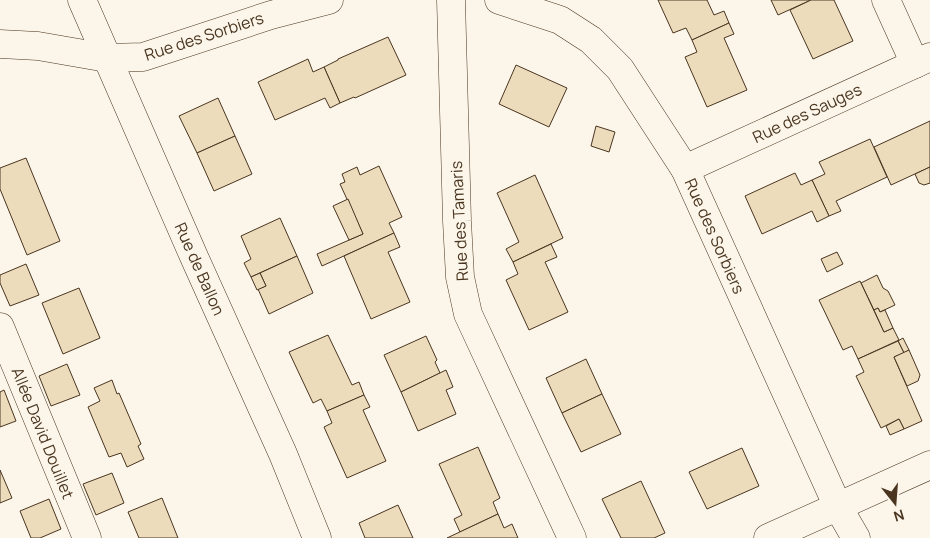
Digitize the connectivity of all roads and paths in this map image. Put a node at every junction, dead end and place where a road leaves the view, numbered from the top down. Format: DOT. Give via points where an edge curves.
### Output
graph roads {
  1 [pos="82,0"];
  2 [pos="329,0"];
  3 [pos="451,0"];
  4 [pos="499,0"];
  5 [pos="886,0"];
  6 [pos="0,44"];
  7 [pos="107,58"];
  8 [pos="923,60"];
  9 [pos="685,169"];
  10 [pos="0,327"];
  11 [pos="930,465"];
  12 [pos="838,507"];
  13 [pos="87,538"];
  14 [pos="317,538"];
  15 [pos="572,538"];
  16 [pos="768,538"];
  17 [pos="856,538"];
  1 -- 7 [label="street, Rue de Ballon"];
  2 -- 7 [label="street, Rue des Sorbiers" via="271,15 143,57"];
  3 -- 15 [label="street, Rue des Tamaris" via="460,277 468,314"];
  4 -- 9 [label="street, Rue des Sorbiers" via="560,20 591,40 620,69"];
  5 -- 8 [label="street"];
  6 -- 7 [label="street, Rue des Sorbiers" via="38,46"];
  7 -- 14 [label="street, Rue de Ballon" via="283,454"];
  8 -- 9 [label="street, Rue des Sauges"];
  9 -- 12 [label="street, Rue des Sorbiers"];
  10 -- 13 [label="street, Allée David Douillet"];
  11 -- 12 [label="street"];
  12 -- 16 [label="street"];
  12 -- 17 [label="street, Rue des Sorbiers"];
}
